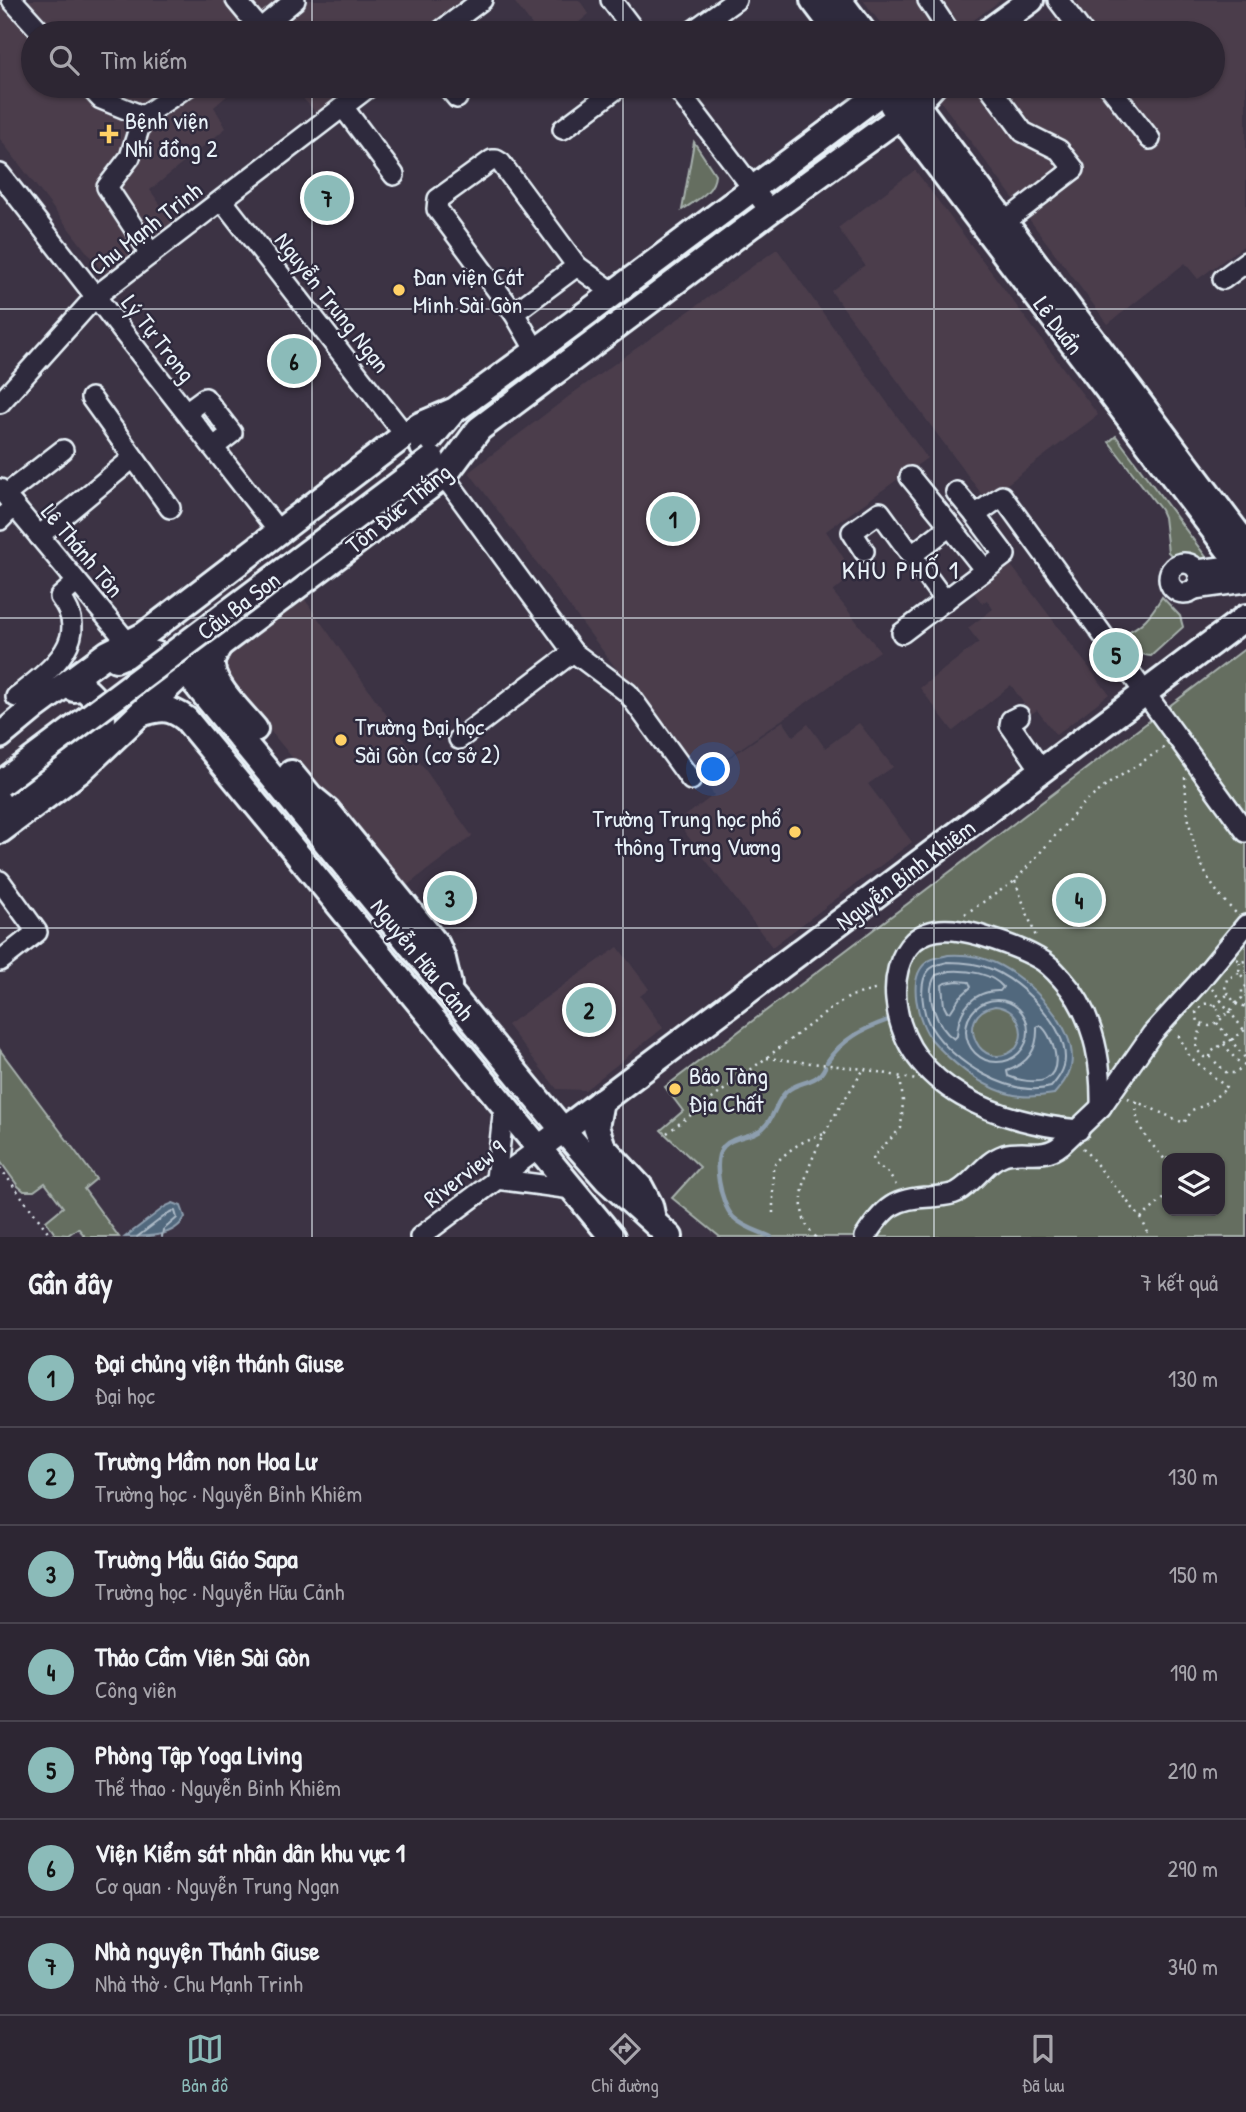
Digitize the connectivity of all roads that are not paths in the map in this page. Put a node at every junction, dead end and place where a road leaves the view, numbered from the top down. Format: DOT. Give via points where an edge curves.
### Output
graph roads {
  1 [pos="13,0"];
  2 [pos="236,0"];
  3 [pos="295,0"];
  4 [pos="482,0"];
  5 [pos="611,0"];
  6 [pos="736,0"];
  7 [pos="813,0"];
  8 [pos="839,0"];
  9 [pos="928,0"];
  10 [pos="1031,0"];
  11 [pos="1058,0"];
  12 [pos="31,21"];
  13 [pos="250,21"];
  14 [pos="269,21"];
  15 [pos="454,21"];
  16 [pos="627,21"];
  17 [pos="707,21"];
  18 [pos="829,21"];
  19 [pos="855,21"];
  20 [pos="942,21"];
  21 [pos="1002,21"];
  22 [pos="1074,21"];
  23 [pos="100,98"];
  24 [pos="170,98"];
  25 [pos="355,98"];
  26 [pos="604,98"];
  27 [pos="685,98"];
  28 [pos="894,98"];
  29 [pos="896,98"];
  30 [pos="903,98"];
  31 [pos="998,98"];
  32 [pos="1118,98"];
  33 [pos="343,107"];
  34 [pos="143,116"];
  35 [pos="563,129"];
  36 [pos="1150,139"];
  37 [pos="0,174"];
  38 [pos="394,175"];
  39 [pos="752,188"];
  40 [pos="222,200"];
  41 [pos="770,211"];
  42 [pos="997,228"];
  43 [pos="693,234"];
  44 [pos="151,254"];
  45 [pos="710,256"];
  46 [pos="1246,262"];
  47 [pos="577,266"];
  48 [pos="1223,279"];
  49 [pos="614,293"];
  50 [pos="96,296"];
  51 [pos="514,313"];
  52 [pos="536,351"];
  53 [pos="91,398"];
  54 [pos="0,403"];
  55 [pos="64,450"];
  56 [pos="426,454"];
  57 [pos="133,457"];
  58 [pos="910,477"];
  59 [pos="113,486"];
  60 [pos="956,492"];
  61 [pos="7,497"];
  62 [pos="170,508"];
  63 [pos="975,516"];
  64 [pos="0,520"];
  65 [pos="950,526"];
  66 [pos="279,532"];
  67 [pos="43,540"];
  68 [pos="864,551"];
  69 [pos="912,555"];
  70 [pos="1246,556"];
  71 [pos="1246,564"];
  72 [pos="985,570"];
  73 [pos="77,582"];
  74 [pos="1246,582"];
  75 [pos="945,601"];
  76 [pos="1246,617"];
  77 [pos="902,633"];
  78 [pos="128,643"];
  79 [pos="219,646"];
  80 [pos="573,652"];
  81 [pos="185,671"];
  82 [pos="43,689"];
  83 [pos="74,689"];
  84 [pos="1144,694"];
  85 [pos="16,697"];
  86 [pos="141,714"];
  87 [pos="1019,716"];
  88 [pos="9,729"];
  89 [pos="459,739"];
  90 [pos="0,764"];
  91 [pos="1042,771"];
  92 [pos="691,780"];
  93 [pos="0,784"];
  94 [pos="310,796"];
  95 [pos="0,806"];
  96 [pos="0,831"];
  97 [pos="1246,832"];
  98 [pos="326,842"];
  99 [pos="0,881"];
  100 [pos="1243,920"];
  101 [pos="0,961"];
  102 [pos="451,993"];
  103 [pos="601,1101"];
  104 [pos="504,1106"];
  105 [pos="1101,1107"];
  106 [pos="563,1130"];
  107 [pos="1076,1133"];
  108 [pos="539,1149"];
  109 [pos="614,1174"];
  110 [pos="496,1179"];
  111 [pos="572,1189"];
  112 [pos="662,1230"];
  113 [pos="420,1237"];
  114 [pos="612,1237"];
  115 [pos="865,1237"];
  1 -- 12 [label="street"];
  2 -- 13 [label="street"];
  3 -- 14 [label="street"];
  4 -- 15 [label="street"];
  5 -- 16 [label="street"];
  6 -- 17 [label="street"];
  7 -- 18 [label="main road"];
  8 -- 19 [label="main road"];
  9 -- 20 [label="street"];
  10 -- 21 [label="main road"];
  11 -- 22 [label="street"];
  23 -- 34 [label="street"];
  24 -- 34 [label="street"];
  25 -- 33 [label="street, Chu Mạnh Trinh"];
  26 -- 35 [label="street"];
  27 -- 39 [label="street"];
  28 -- 39 [label="main road"];
  29 -- 41 [label="main road"];
  30 -- 42 [label="main road, Lê Duẩn"];
  31 -- 42 [label="street" via="1023,132 1059,150 1074,169"];
  32 -- 36 [label="street"];
  33 -- 38 [label="street"];
  33 -- 40 [label="street, Chu Mạnh Trinh"];
  34 -- 44 [label="street" via="130,157 107,187"];
  37 -- 50 [label="street, Lý Tự Trọng"];
  39 -- 41 [label="street"];
  39 -- 43 [label="main road"];
  40 -- 44 [label="street, Chu Mạnh Trinh"];
  40 -- 56 [label="street, Nguyễn Trung Ngạn"];
  41 -- 45 [label="main road"];
  42 -- 70 [label="main road, Lê Duẩn" via="1228,549"];
  43 -- 45 [label="main road"];
  43 -- 49 [label="main road"];
  44 -- 50 [label="street, Chu Mạnh Trinh"];
  45 -- 56 [label="main road, Cầu Ba Son" via="479,429"];
  46 -- 48 [label="street"];
  47 -- 49 [label="street"];
  47 -- 51 [label="street"];
  47 -- 51 [label="street" via="496,160 449,191 438,200 437,209"];
  49 -- 52 [label="main road"];
  50 -- 54 [label="street, Chu Mạnh Trinh"];
  50 -- 66 [label="street, Lý Tự Trọng"];
  51 -- 52 [label="street"];
  52 -- 56 [label="main road, Cầu Ba Son" via="455,410"];
  53 -- 57 [label="street"];
  55 -- 61 [label="street"];
  56 -- 66 [label="main road"];
  56 -- 79 [label="main road, Tôn Đức Thắng"];
  56 -- 80 [label="street, Nguyễn Trung Ngạn"];
  56 -- 90 [label="main road, Cầu Ba Son"];
  56 -- 93 [label="main road, Cầu Ba Son, bridge"];
  57 -- 62 [label="street"];
  57 -- 67 [label="street"];
  58 -- 65 [label="street"];
  59 -- 67 [label="street"];
  60 -- 63 [label="street"];
  61 -- 64 [label="street"];
  61 -- 67 [label="street, Lê Thánh Tôn"];
  63 -- 72 [label="street" via="1005,555"];
  63 -- 84 [label="street" via="1002,496"];
  65 -- 69 [label="street"];
  65 -- 72 [label="street"];
  66 -- 78 [label="main road"];
  67 -- 73 [label="street, Lê Thánh Tôn"];
  68 -- 69 [label="street" via="852,532 880,512"];
  69 -- 75 [label="street"];
  71 -- 74 [label="street" via="1196,580"];
  72 -- 75 [label="street"];
  73 -- 78 [label="street, Lê Thánh Tôn"];
  73 -- 82 [label="street" via="60,597 72,617 71,631 66,652"];
  75 -- 77 [label="street"];
  76 -- 84 [label="main road, Nguyễn Bỉnh Khiêm"];
  78 -- 82 [label="main road"];
  79 -- 81 [label="main road, Tôn Đức Thắng"];
  79 -- 94 [label="main road" via="211,665 220,687"];
  80 -- 89 [label="street"];
  80 -- 92 [label="street, Nguyễn Trung Ngạn" via="628,693"];
  81 -- 83 [label="main road, Nguyễn Hữu Cảnh" via="156,653 134,653 110,663"];
  81 -- 86 [label="main road, Tôn Đức Thắng"];
  81 -- 98 [label="main road, Nguyễn Hữu Cảnh"];
  82 -- 85 [label="street"];
  82 -- 88 [label="main road"];
  83 -- 88 [label="main road, Nguyễn Hữu Cảnh"];
  83 -- 95 [label="main road" via="85,689 102,711 102,727"];
  84 -- 91 [label="main road, Nguyễn Bỉnh Khiêm"];
  84 -- 97 [label="street"];
  86 -- 96 [label="main road, Tôn Đức Thắng" via="80,771"];
  86 -- 104 [label="main road, Nguyễn Hữu Cảnh" via="166,709 186,719"];
  87 -- 91 [label="street" via="1010,725"];
  91 -- 103 [label="main road, Nguyễn Bỉnh Khiêm"];
  94 -- 98 [label="main road"];
  94 -- 102 [label="main road" via="327,810 437,945"];
  98 -- 102 [label="main road, Nguyễn Hữu Cảnh"];
  99 -- 101 [label="street" via="37,932"];
  100 -- 105 [label="street" via="1203,977 1135,1056"];
  102 -- 106 [label="main road, Nguyễn Hữu Cảnh"];
  103 -- 106 [label="main road, Nguyễn Bỉnh Khiêm"];
  103 -- 109 [label="main road" via="596,1127"];
  104 -- 108 [label="main road, Nguyễn Hữu Cảnh"];
  104 -- 110 [label="street"];
  105 -- 107 [label="street"];
  105 -- 107 [label="street" via="1100,1066 1087,1017 1066,983 1044,962 960,930 922,935 909,947 899,965 899,1016 925,1066 977,1105 1016,1120"];
  106 -- 108 [label="main road, Nguyễn Bỉnh Khiêm"];
  106 -- 109 [label="main road, Nguyễn Hữu Cảnh"];
  107 -- 115 [label="street" via="1049,1153 996,1158 955,1193 903,1200 887,1209"];
  108 -- 110 [label="street, Riverview 9"];
  108 -- 111 [label="main road, Nguyễn Hữu Cảnh"];
  109 -- 112 [label="main road" via="641,1188"];
  110 -- 111 [label="street"];
  110 -- 113 [label="street, Riverview 9"];
  111 -- 114 [label="main road, Nguyễn Hữu Cảnh"];
}
